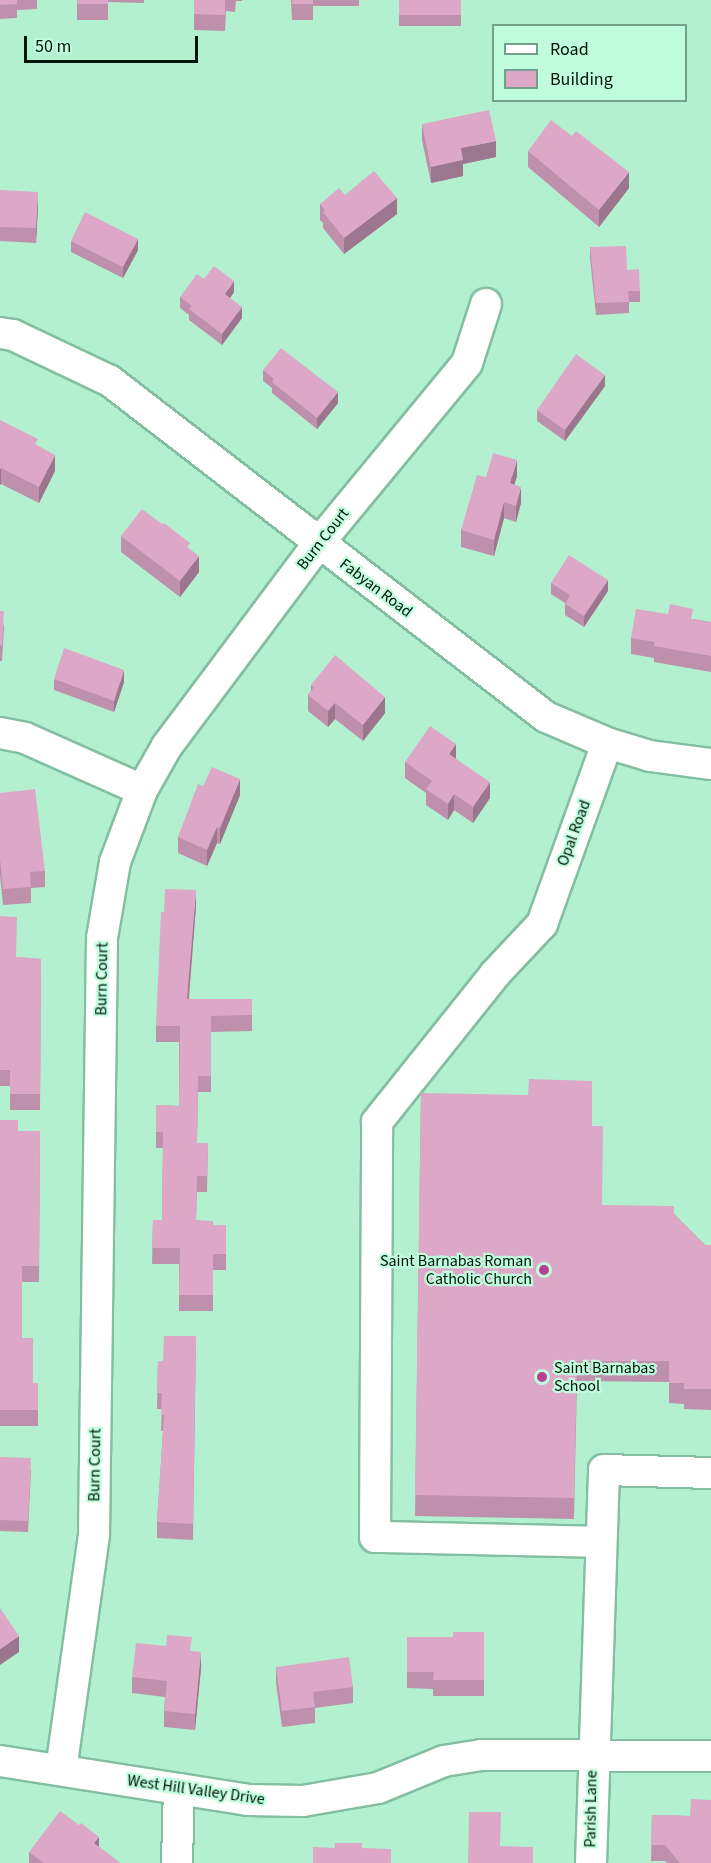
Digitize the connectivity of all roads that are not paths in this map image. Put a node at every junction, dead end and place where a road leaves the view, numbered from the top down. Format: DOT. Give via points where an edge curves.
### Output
graph roads {
  1 [pos="486,304"];
  2 [pos="0,333"];
  3 [pos="318,544"];
  4 [pos="0,733"];
  5 [pos="607,742"];
  6 [pos="711,764"];
  7 [pos="142,790"];
  8 [pos="711,1473"];
  9 [pos="601,1542"];
  10 [pos="592,1755"];
  11 [pos="711,1756"];
  12 [pos="0,1761"];
  13 [pos="61,1770"];
  14 [pos="179,1789"];
  15 [pos="177,1863"];
  16 [pos="591,1863"];
  1 -- 3 [label="street, Burn Court" via="467,363"];
  2 -- 3 [label="street, Fabyan Road" via="13,335 110,381"];
  3 -- 5 [label="street, Fabyan Road" via="546,717"];
  3 -- 7 [label="street, Burn Court" via="167,746"];
  4 -- 7 [label="street" via="26,738"];
  5 -- 6 [label="street, Fabyan Road" via="650,756"];
  5 -- 9 [label="street, Opal Road" via="542,924 495,974 377,1122 375,1537"];
  7 -- 13 [label="street, Burn Court" via="115,862 102,938 94,1534"];
  8 -- 9 [label="street, Parish Lane" via="604,1470"];
  9 -- 10 [label="street, Parish Lane"];
  10 -- 11 [label="street, West Hill Valley Drive"];
  10 -- 14 [label="street, West Hill Valley Drive" via="482,1755 444,1761 378,1788 303,1801 248,1800"];
  10 -- 16 [label="street, Parish Lane"];
  12 -- 13 [label="street, West Hill Valley Drive"];
  13 -- 14 [label="street, West Hill Valley Drive"];
  14 -- 15 [label="street"];
}
